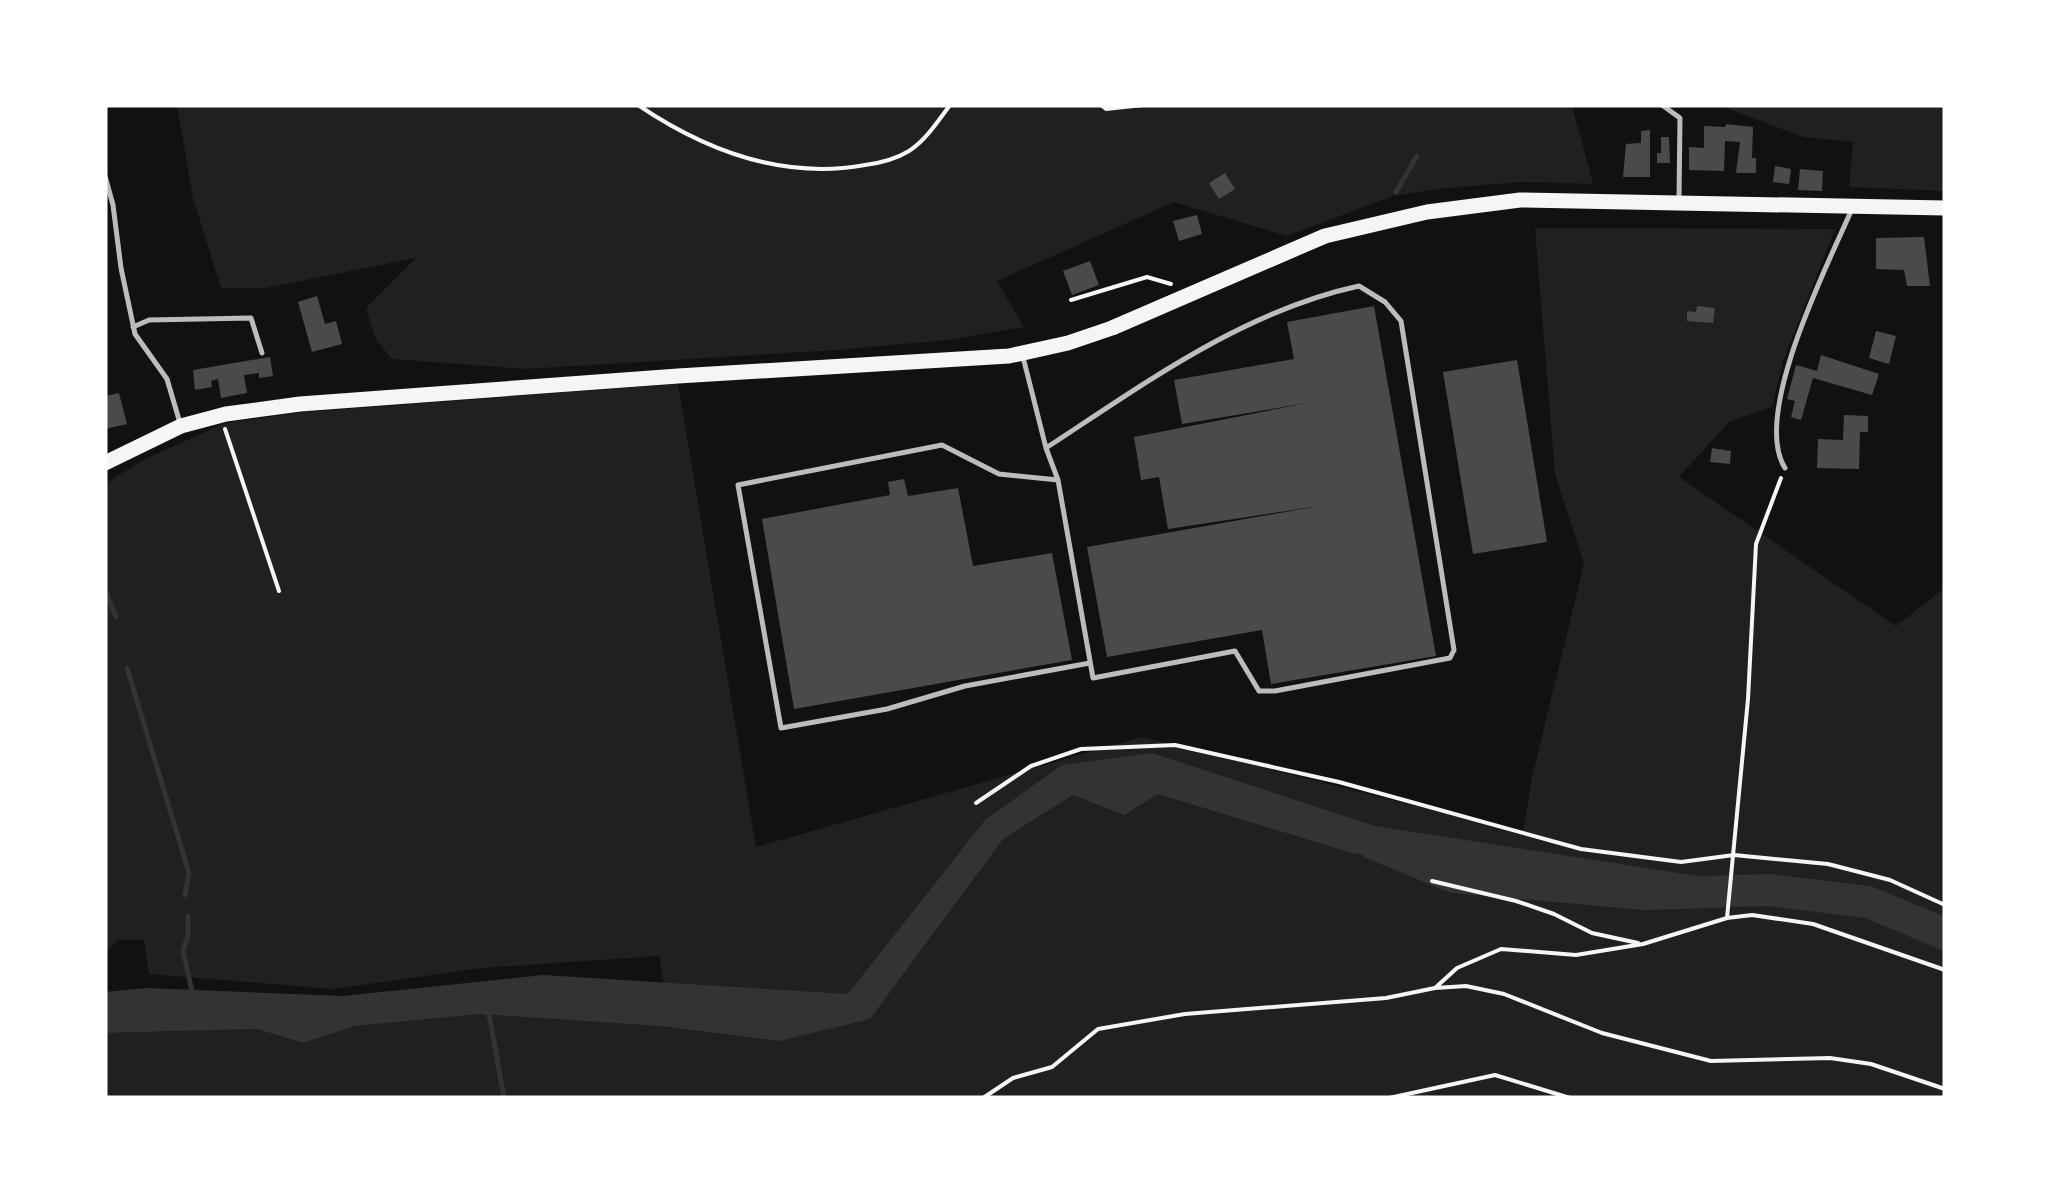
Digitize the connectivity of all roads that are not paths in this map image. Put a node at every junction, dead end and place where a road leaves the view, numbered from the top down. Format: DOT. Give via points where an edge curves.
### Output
graph roads {
  1 [pos="1662,105"];
  2 [pos="105,176"];
  3 [pos="1679,202"];
  4 [pos="1853,206"];
  5 [pos="1945,208"];
  6 [pos="133,327"];
  7 [pos="1022,353"];
  8 [pos="262,354"];
  9 [pos="180,426"];
  10 [pos="1046,448"];
  11 [pos="105,463"];
  12 [pos="1785,468"];
  13 [pos="1058,480"];
  14 [pos="1090,663"];
  1 -- 3 [label="lane" via="1680,118"];
  2 -- 6 [label="lane"];
  3 -- 4 [label="main road"];
  3 -- 7 [label="main road" via="1520,200 1427,212 1325,236 1112,328"];
  4 -- 5 [label="main road"];
  4 -- 12 [label="lane" via="1788,363 1777,427"];
  6 -- 8 [label="lane" via="149,320 251,318"];
  6 -- 9 [label="lane" via="167,379"];
  7 -- 9 [label="main road" via="300,404"];
  7 -- 10 [label="lane"];
  9 -- 11 [label="main road"];
  10 -- 13 [label="lane"];
  10 -- 14 [label="lane" via="1202,347 1321,294 1359,286 1401,321 1454,650 1450,658 1274,691 1260,691 1235,651 1094,678"];
  13 -- 14 [label="lane"];
  13 -- 14 [label="lane" via="1000,474 942,445 738,486 780,728"];
}
